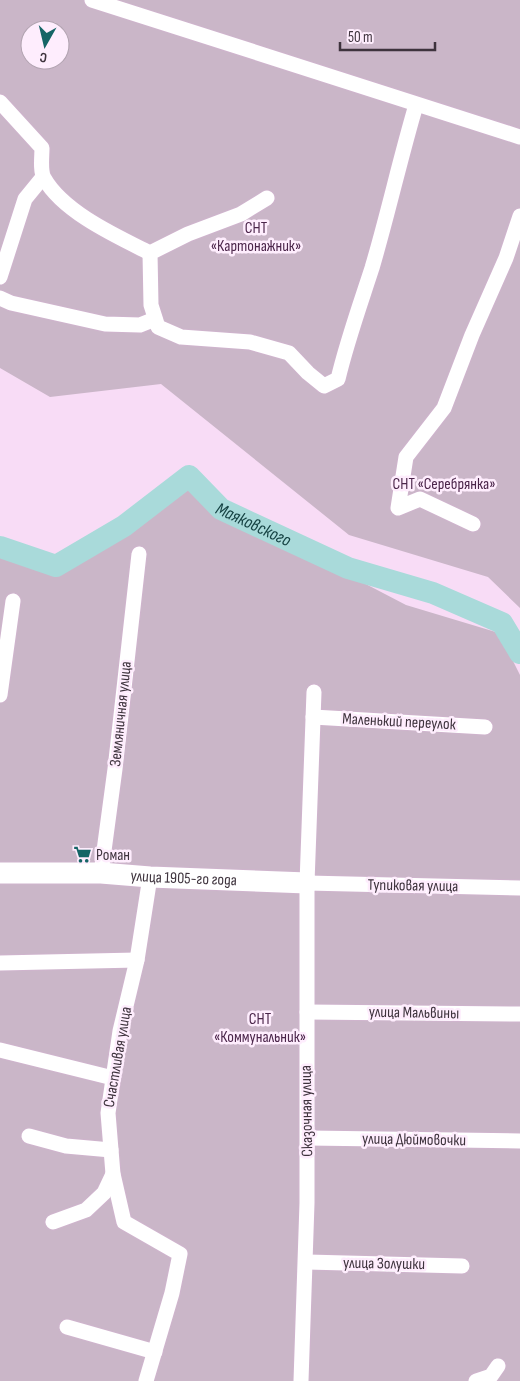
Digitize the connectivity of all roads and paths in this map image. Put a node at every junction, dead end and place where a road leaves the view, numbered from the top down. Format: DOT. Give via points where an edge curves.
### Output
graph roads {
  1 [pos="92,0"];
  2 [pos="0,102"];
  3 [pos="416,105"];
  4 [pos="520,137"];
  5 [pos="43,177"];
  6 [pos="267,198"];
  7 [pos="520,216"];
  8 [pos="150,253"];
  9 [pos="0,277"];
  10 [pos="0,298"];
  11 [pos="155,319"];
  12 [pos="473,524"];
  13 [pos="139,554"];
  14 [pos="13,601"];
  15 [pos="314,692"];
  16 [pos="0,695"];
  17 [pos="314,717"];
  18 [pos="484,727"];
  19 [pos="0,873"];
  20 [pos="101,874"];
  21 [pos="150,877"];
  22 [pos="306,883"];
  23 [pos="520,888"];
  24 [pos="137,960"];
  25 [pos="0,963"];
  26 [pos="307,1012"];
  27 [pos="520,1014"];
  28 [pos="0,1050"];
  29 [pos="113,1078"];
  30 [pos="29,1136"];
  31 [pos="308,1138"];
  32 [pos="520,1141"];
  33 [pos="111,1150"];
  34 [pos="113,1174"];
  35 [pos="53,1222"];
  36 [pos="307,1262"];
  37 [pos="462,1266"];
  38 [pos="67,1327"];
  39 [pos="155,1352"];
  40 [pos="498,1366"];
  41 [pos="146,1381"];
  42 [pos="301,1381"];
  43 [pos="476,1381"];
  1 -- 3 [label="street"];
  2 -- 5 [label="street" via="42,148"];
  3 -- 4 [label="street"];
  3 -- 11 [label="street" via="338,378 324,386 289,352 250,342 181,336 158,327"];
  5 -- 8 [label="street" via="59,197 96,226"];
  5 -- 9 [label="street" via="25,199"];
  6 -- 8 [label="street" via="241,214"];
  7 -- 12 [label="street" via="444,408 406,457 399,500 398,508 420,499"];
  8 -- 11 [label="street" via="151,305"];
  10 -- 11 [label="street" via="105,324 140,325"];
  13 -- 20 [label="street, Земляничная улица" via="116,769"];
  14 -- 16 [label="street"];
  15 -- 17 [label="street, Сказочная улица"];
  17 -- 18 [label="street, Маленький переулок"];
  17 -- 22 [label="street, Сказочная улица"];
  19 -- 20 [label="street, улица 1905-го года"];
  20 -- 21 [label="street, улица 1905-го года"];
  21 -- 22 [label="street, улица 1905-го года"];
  21 -- 24 [label="street, Счастливая улица"];
  22 -- 23 [label="street, Тупиковая улица"];
  22 -- 26 [label="street, Сказочная улица"];
  24 -- 25 [label="street"];
  24 -- 29 [label="street, Счастливая улица" via="120,1031"];
  26 -- 27 [label="street, улица Мальвины"];
  26 -- 31 [label="street, Сказочная улица"];
  28 -- 29 [label="street"];
  29 -- 33 [label="street, Счастливая улица" via="108,1113"];
  30 -- 33 [label="street" via="66,1146"];
  31 -- 32 [label="street, улица Дюймовочки"];
  31 -- 36 [label="street, Сказочная улица"];
  33 -- 34 [label="street, Счастливая улица"];
  34 -- 35 [label="street" via="104,1193 86,1210"];
  34 -- 39 [label="street, Счастливая улица" via="124,1222 180,1254"];
  36 -- 37 [label="street, улица Золушки"];
  36 -- 42 [label="street, Сказочная улица"];
  38 -- 39 [label="street"];
  39 -- 41 [label="street, Счастливая улица"];
  40 -- 43 [label="street" via="491,1376"];
}
